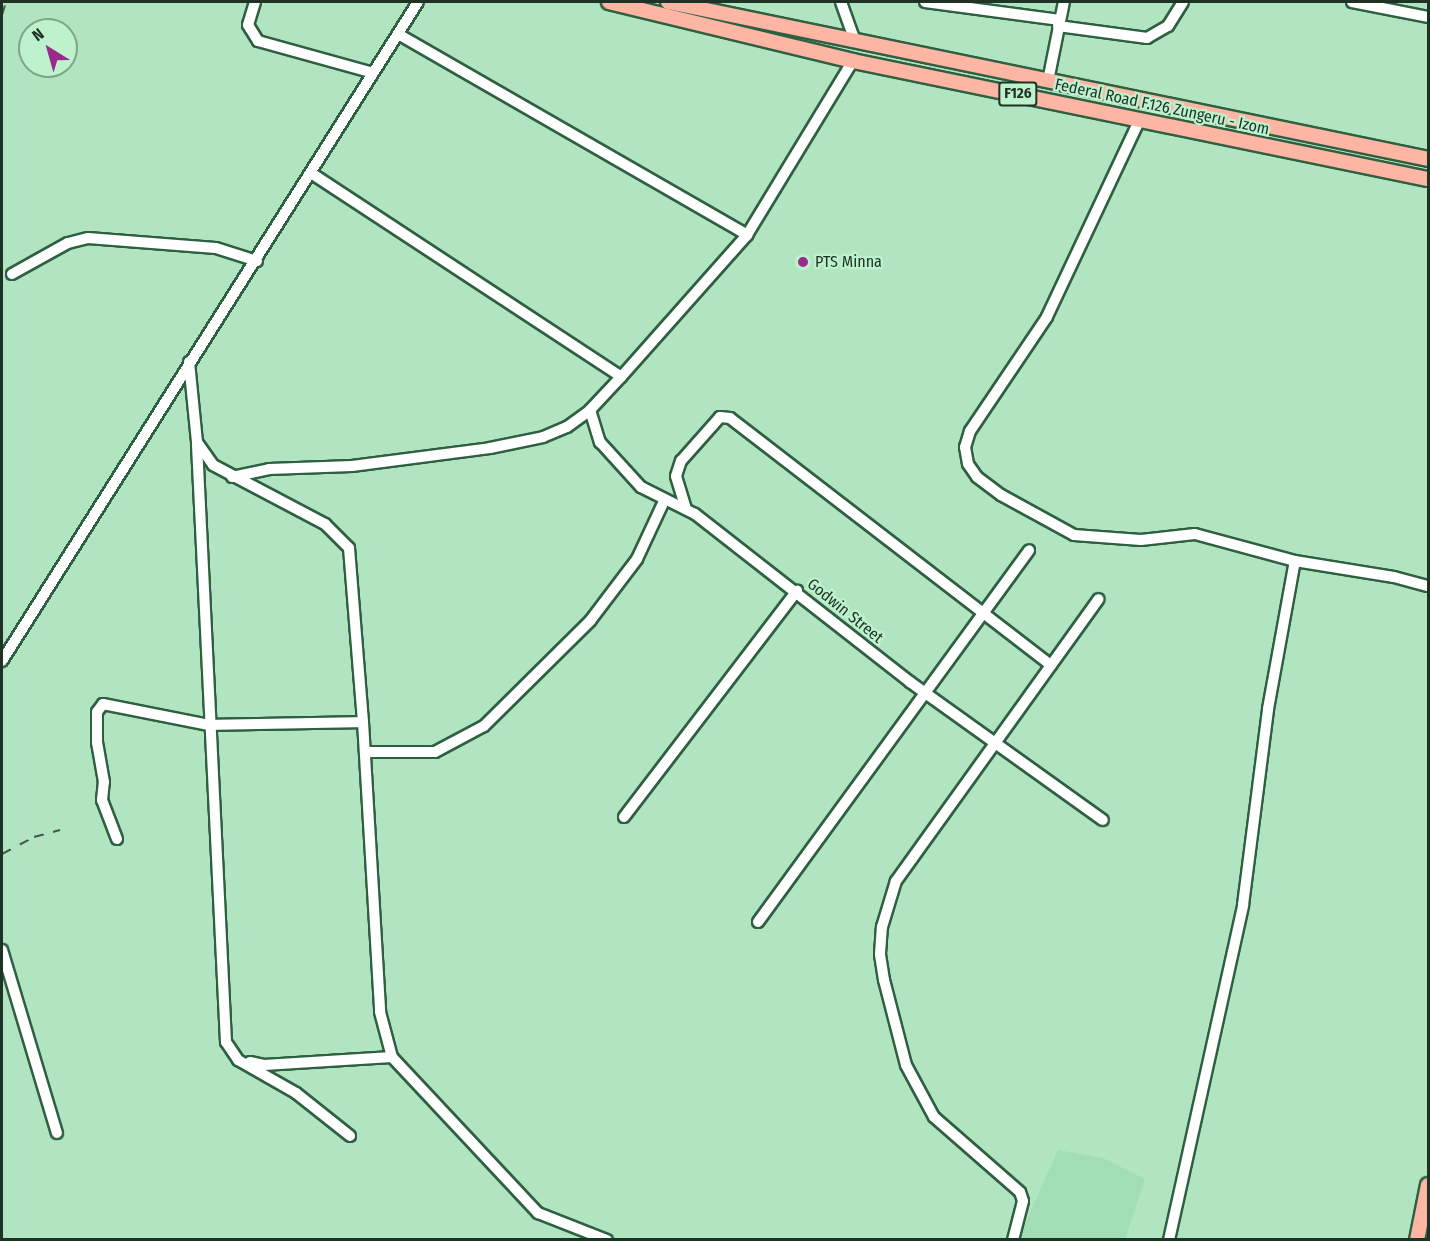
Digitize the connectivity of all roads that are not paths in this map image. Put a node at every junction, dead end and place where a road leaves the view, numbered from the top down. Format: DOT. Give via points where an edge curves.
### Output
graph roads {
  1 [pos="255,2"];
  2 [pos="418,2"];
  3 [pos="609,2"];
  4 [pos="668,2"];
  5 [pos="841,2"];
  6 [pos="925,2"];
  7 [pos="1064,2"];
  8 [pos="1183,2"];
  9 [pos="1352,2"];
  10 [pos="1428,17"];
  11 [pos="1059,23"];
  12 [pos="398,34"];
  13 [pos="855,41"];
  14 [pos="853,61"];
  15 [pos="373,73"];
  16 [pos="1048,81"];
  17 [pos="1140,119"];
  18 [pos="1281,129"];
  19 [pos="1278,148"];
  20 [pos="1428,159"];
  21 [pos="311,173"];
  22 [pos="1428,179"];
  23 [pos="747,235"];
  24 [pos="257,261"];
  25 [pos="12,274"];
  26 [pos="189,362"];
  27 [pos="621,377"];
  28 [pos="590,410"];
  29 [pos="197,442"];
  30 [pos="232,477"];
  31 [pos="664,501"];
  32 [pos="686,509"];
  33 [pos="1029,550"];
  34 [pos="1295,561"];
  35 [pos="1428,586"];
  36 [pos="797,591"];
  37 [pos="1099,598"];
  38 [pos="982,615"];
  39 [pos="2,660"];
  40 [pos="1051,665"];
  41 [pos="926,693"];
  42 [pos="363,722"];
  43 [pos="209,725"];
  44 [pos="994,742"];
  45 [pos="365,752"];
  46 [pos="624,816"];
  47 [pos="1102,820"];
  48 [pos="117,838"];
  49 [pos="758,922"];
  50 [pos="2,950"];
  51 [pos="392,1057"];
  52 [pos="238,1060"];
  53 [pos="57,1133"];
  54 [pos="350,1136"];
  55 [pos="1428,1185"];
  56 [pos="604,1239"];
  57 [pos="1013,1239"];
  58 [pos="1169,1239"];
  59 [pos="1417,1239"];
  1 -- 15 [label="street" via="248,25 258,41"];
  2 -- 12 [label="street"];
  3 -- 14 [label="main road, Federal Road F.126 Zungeru - Izom / F126"];
  4 -- 13 [label="main road, Federal Road F.126 Zungeru - Izom / F126"];
  5 -- 13 [label="street"];
  6 -- 11 [label="street"];
  7 -- 11 [label="street"];
  8 -- 11 [label="street" via="1168,26 1147,38"];
  9 -- 10 [label="street"];
  11 -- 16 [label="street"];
  12 -- 15 [label="street"];
  12 -- 23 [label="street"];
  13 -- 16 [label="main road, Federal Road F.126 Zungeru - Izom / F126"];
  14 -- 17 [label="main road, Federal Road F.126 Zungeru - Izom / F126"];
  14 -- 23 [label="street"];
  15 -- 21 [label="street"];
  16 -- 18 [label="main road, Federal Road F.126 Zungeru - Izom / F126"];
  17 -- 19 [label="main road, Federal Road F.126 Zungeru - Izom / F126"];
  17 -- 34 [label="street" via="1047,317 970,431 965,447 968,464 977,477 1001,495 1074,535 1141,540 1194,534"];
  18 -- 19 [label="main road"];
  18 -- 20 [label="main road, Federal Road F.126 Zungeru - Izom / F126"];
  19 -- 22 [label="main road, Federal Road F.126 Zungeru - Izom / F126"];
  21 -- 24 [label="street"];
  21 -- 27 [label="street"];
  23 -- 27 [label="street"];
  24 -- 25 [label="street" via="216,248 88,238 68,243"];
  24 -- 26 [label="street"];
  26 -- 29 [label="street"];
  26 -- 39 [label="street"];
  27 -- 28 [label="street"];
  28 -- 30 [label="street" via="567,427 543,437 490,448 352,466 269,469"];
  28 -- 31 [label="street, Godwin Street" via="600,442 641,487"];
  29 -- 30 [label="street" via="213,465"];
  29 -- 43 [label="street"];
  30 -- 42 [label="street" via="325,524 349,548"];
  31 -- 32 [label="street, Godwin Street"];
  31 -- 45 [label="street" via="638,559 590,621 484,726 435,752"];
  32 -- 36 [label="street, Godwin Street"];
  32 -- 38 [label="street" via="676,476 681,461 720,417 730,418"];
  33 -- 38 [label="street"];
  34 -- 35 [label="street"];
  34 -- 58 [label="street" via="1262,743 1243,905"];
  36 -- 41 [label="street, Godwin Street"];
  36 -- 46 [label="street"];
  37 -- 40 [label="street"];
  38 -- 40 [label="street"];
  38 -- 41 [label="street"];
  40 -- 44 [label="street"];
  41 -- 44 [label="street, Godwin Street"];
  41 -- 49 [label="street"];
  42 -- 43 [label="street"];
  42 -- 45 [label="street"];
  43 -- 48 [label="street" via="103,704 98,708 103,809"];
  43 -- 52 [label="street" via="226,1042"];
  44 -- 47 [label="street, Godwin Street"];
  44 -- 57 [label="street" via="896,881 888,902 880,954 894,1030 922,1099 953,1136 1020,1192 1023,1201"];
  45 -- 51 [label="street" via="380,1012"];
  50 -- 53 [label="street"];
  51 -- 52 [label="street" via="264,1065"];
  51 -- 56 [label="street" via="538,1213"];
  52 -- 54 [label="street" via="296,1093"];
  55 -- 59 [label="main road"];
}
